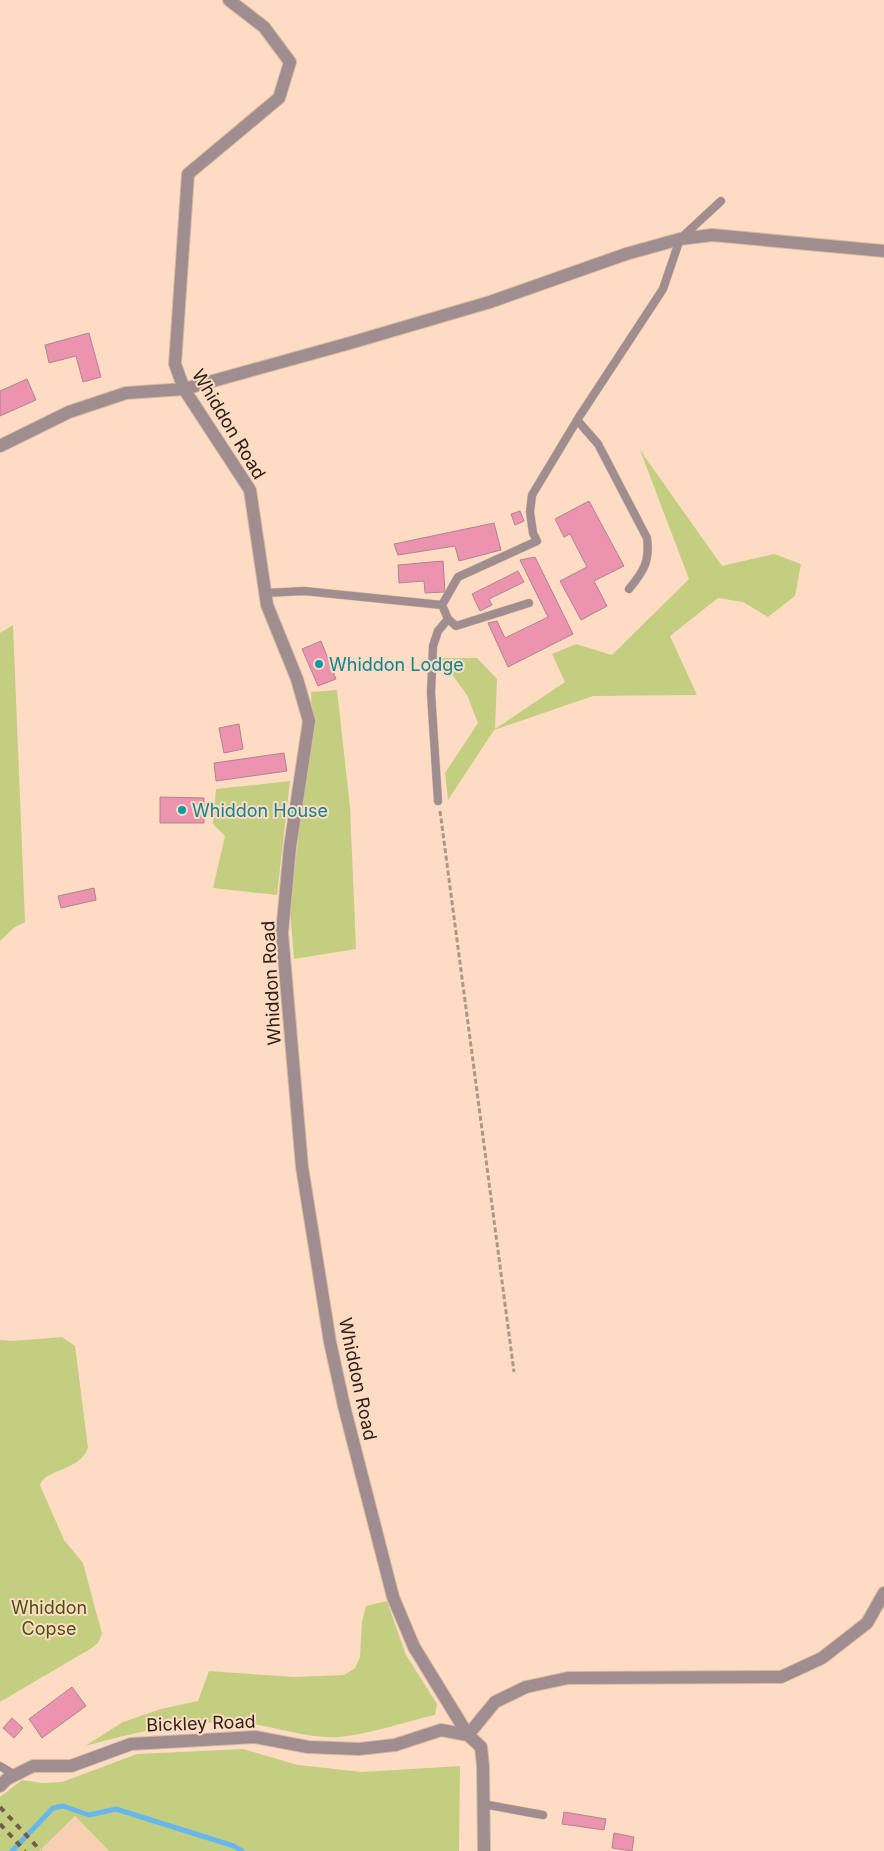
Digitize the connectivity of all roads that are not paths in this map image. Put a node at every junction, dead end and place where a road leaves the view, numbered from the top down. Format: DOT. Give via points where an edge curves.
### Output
graph roads {
  1 [pos="229,0"];
  2 [pos="721,201"];
  3 [pos="680,239"];
  4 [pos="884,251"];
  5 [pos="184,389"];
  6 [pos="576,420"];
  7 [pos="0,446"];
  8 [pos="629,589"];
  9 [pos="266,593"];
  10 [pos="529,604"];
  11 [pos="442,605"];
  12 [pos="448,619"];
  13 [pos="438,801"];
  14 [pos="884,1593"];
  15 [pos="468,1735"];
  16 [pos="0,1766"];
  17 [pos="15,1775"];
  18 [pos="0,1786"];
  19 [pos="483,1804"];
  20 [pos="543,1815"];
  21 [pos="484,1851"];
  1 -- 5 [label="street, Whiddon Road" via="264,27 290,62 280,98 188,174 175,364"];
  2 -- 3 [label="lane"];
  3 -- 4 [label="street" via="712,235"];
  3 -- 5 [label="street" via="626,254 490,302"];
  3 -- 6 [label="lane" via="663,289"];
  5 -- 7 [label="street" via="126,393 69,412"];
  5 -- 9 [label="street, Whiddon Road" via="250,490"];
  6 -- 8 [label="lane" via="598,444 647,538 649,554 642,574"];
  6 -- 11 [label="lane" via="532,495 530,512 537,541 458,577"];
  9 -- 11 [label="lane" via="304,591"];
  9 -- 15 [label="street, Whiddon Road" via="267,605 297,679 309,721 290,847 282,933 302,1167 330,1342 393,1597 414,1647"];
  10 -- 12 [label="lane" via="456,626"];
  11 -- 12 [label="lane"];
  12 -- 13 [label="lane" via="438,631 433,646 431,693"];
  14 -- 15 [label="street" via="867,1623 822,1658 781,1677 568,1678 526,1688 495,1702"];
  15 -- 17 [label="street, Bickley Road" via="441,1730 395,1745 359,1749 308,1748 255,1737 171,1740 131,1744 71,1766 33,1766"];
  15 -- 19 [label="street, Whiddon Road" via="481,1747"];
  16 -- 17 [label="lane"];
  17 -- 18 [label="street, Bickley Road"];
  19 -- 20 [label="lane"];
  19 -- 21 [label="street, Whiddon Road"];
}
